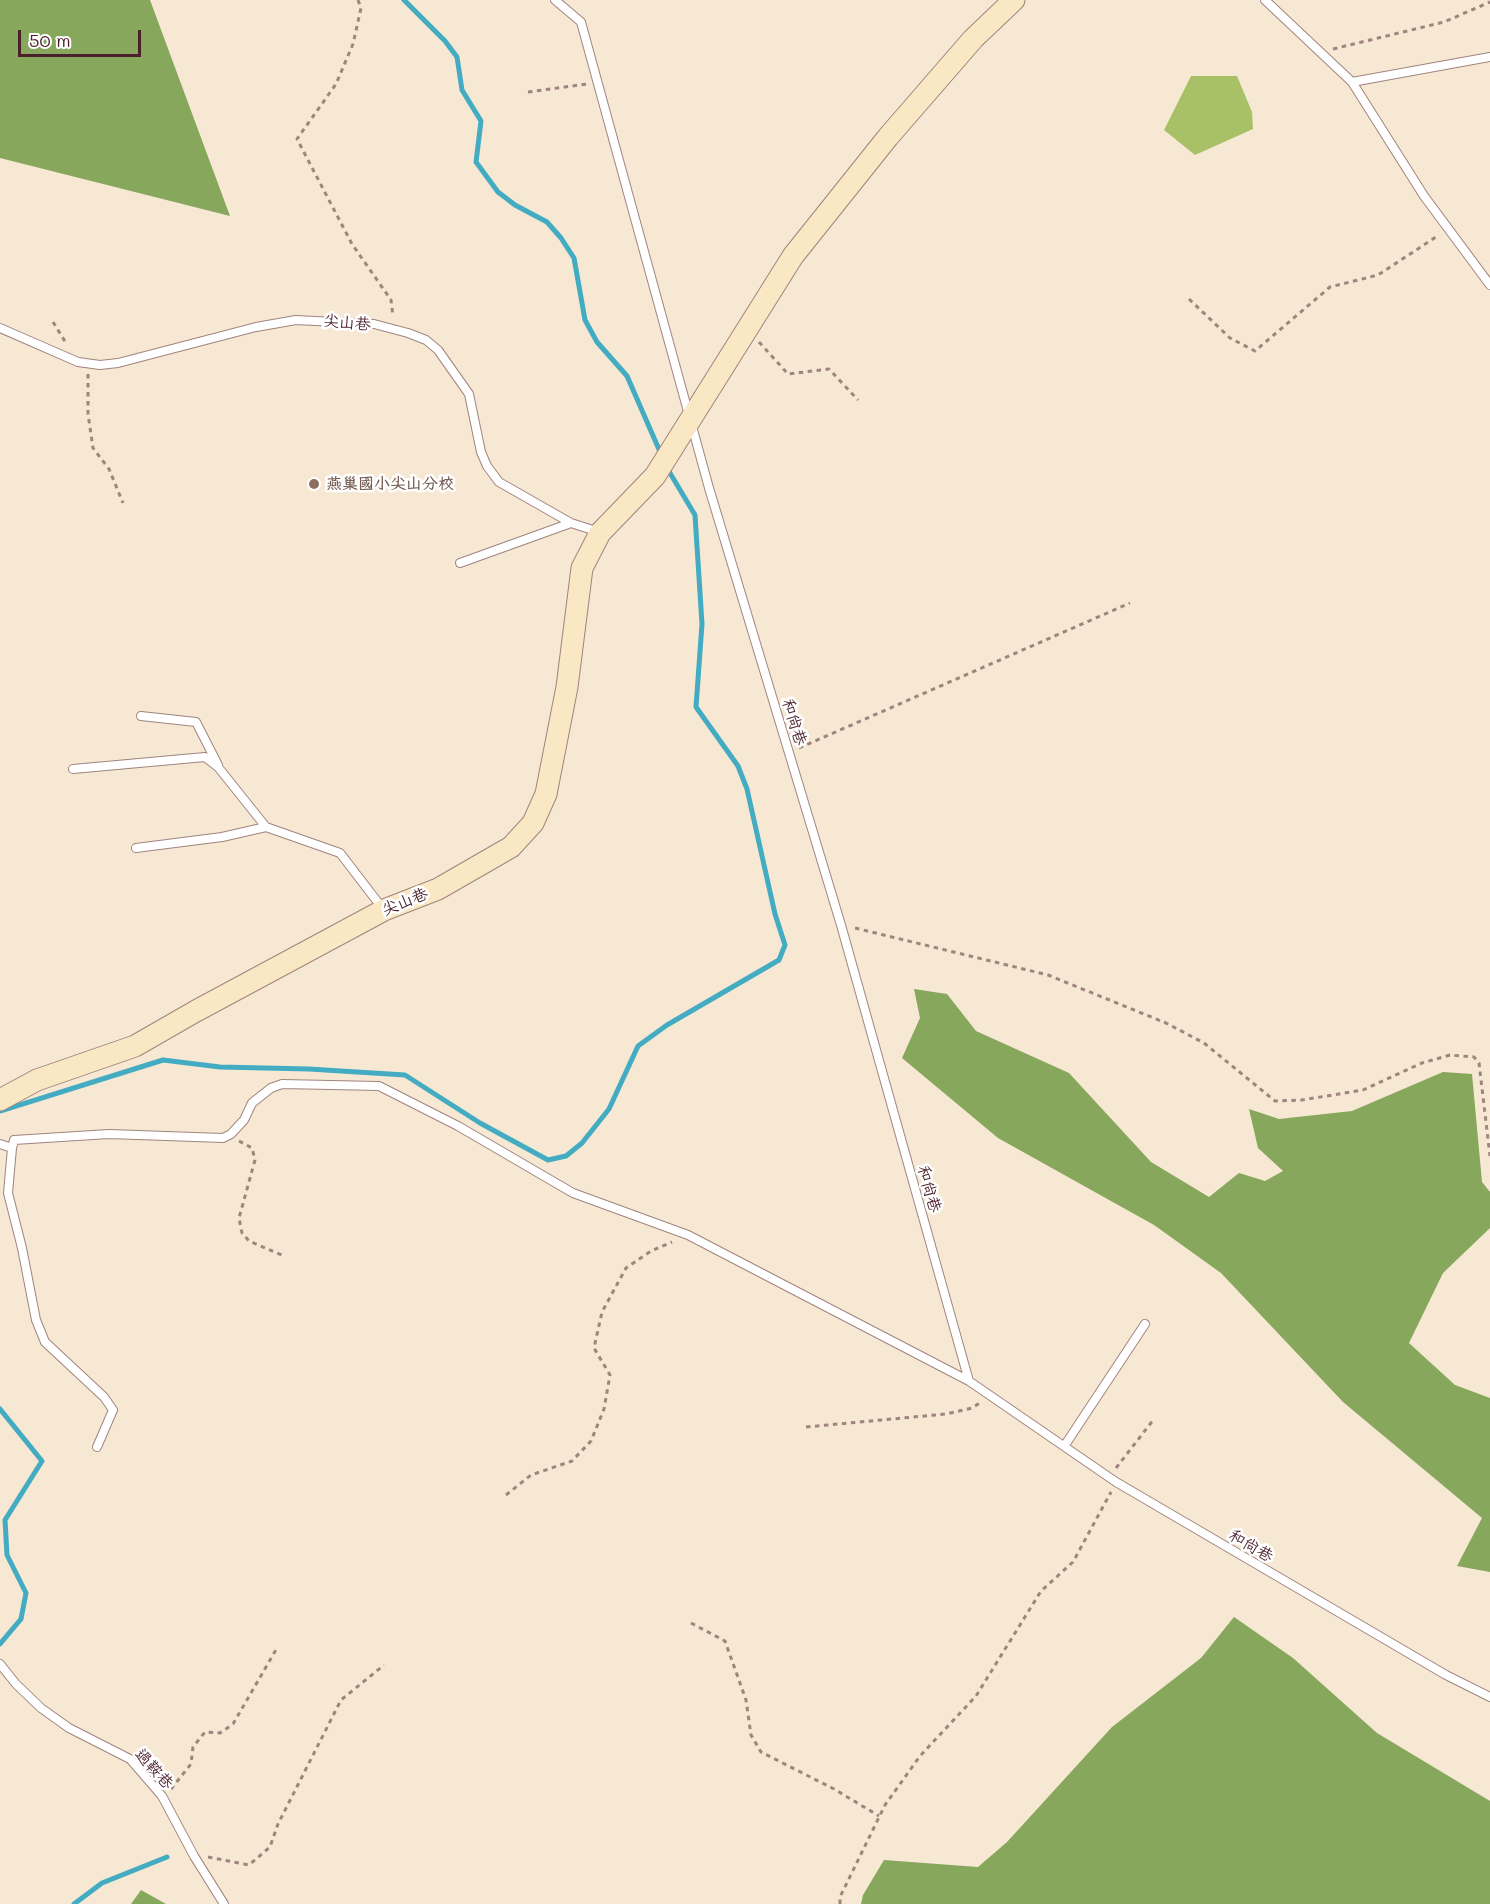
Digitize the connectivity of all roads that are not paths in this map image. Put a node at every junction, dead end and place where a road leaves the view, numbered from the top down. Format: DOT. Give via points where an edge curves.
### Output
graph roads {
  1 [pos="555,0"];
  2 [pos="1014,0"];
  3 [pos="1265,0"];
  4 [pos="1490,57"];
  5 [pos="1352,82"];
  6 [pos="1490,285"];
  7 [pos="0,328"];
  8 [pos="691,420"];
  9 [pos="571,523"];
  10 [pos="600,533"];
  11 [pos="460,563"];
  12 [pos="141,716"];
  13 [pos="218,767"];
  14 [pos="72,769"];
  15 [pos="266,827"];
  16 [pos="136,848"];
  17 [pos="384,910"];
  18 [pos="0,1100"];
  19 [pos="0,1144"];
  20 [pos="12,1148"];
  21 [pos="1145,1324"];
  22 [pos="969,1381"];
  23 [pos="1065,1445"];
  24 [pos="98,1447"];
  25 [pos="0,1664"];
  26 [pos="1490,1697"];
  27 [pos="225,1904"];
  1 -- 8 [label="lane, 和尚巷" via="581,22"];
  2 -- 8 [label="street, 尖山巷" via="973,39 888,137 793,256"];
  3 -- 5 [label="lane"];
  4 -- 5 [label="lane"];
  5 -- 6 [label="lane" via="1424,196"];
  7 -- 9 [label="lane, 尖山巷" via="87,363 118,363 296,320 374,324 426,340 438,350 469,394 481,452 499,482"];
  8 -- 10 [label="street, 尖山巷" via="658,473"];
  8 -- 22 [label="lane, 和尚巷" via="841,925"];
  9 -- 10 [label="lane, 尖山巷"];
  9 -- 11 [label="lane"];
  10 -- 17 [label="street, 尖山巷" via="582,568 567,687 546,794 533,823 511,846 438,889"];
  12 -- 13 [label="lane" via="196,722"];
  13 -- 14 [label="lane" via="205,757"];
  13 -- 15 [label="lane"];
  15 -- 16 [label="lane"];
  15 -- 17 [label="lane" via="340,853"];
  17 -- 18 [label="street, 尖山巷" via="135,1046 37,1080"];
  19 -- 20 [label="lane"];
  20 -- 22 [label="lane" via="14,1140 109,1134 223,1138 244,1120 252,1103 282,1084 379,1086 458,1126 573,1193 688,1235"];
  20 -- 24 [label="lane" via="8,1193 36,1320 45,1342 113,1410"];
  21 -- 23 [label="lane"];
  22 -- 23 [label="lane, 和尚巷"];
  23 -- 26 [label="lane, 和尚巷" via="1113,1480"];
  25 -- 27 [label="lane, 過鞍巷" via="41,1708 69,1728 130,1759 162,1796"];
}
